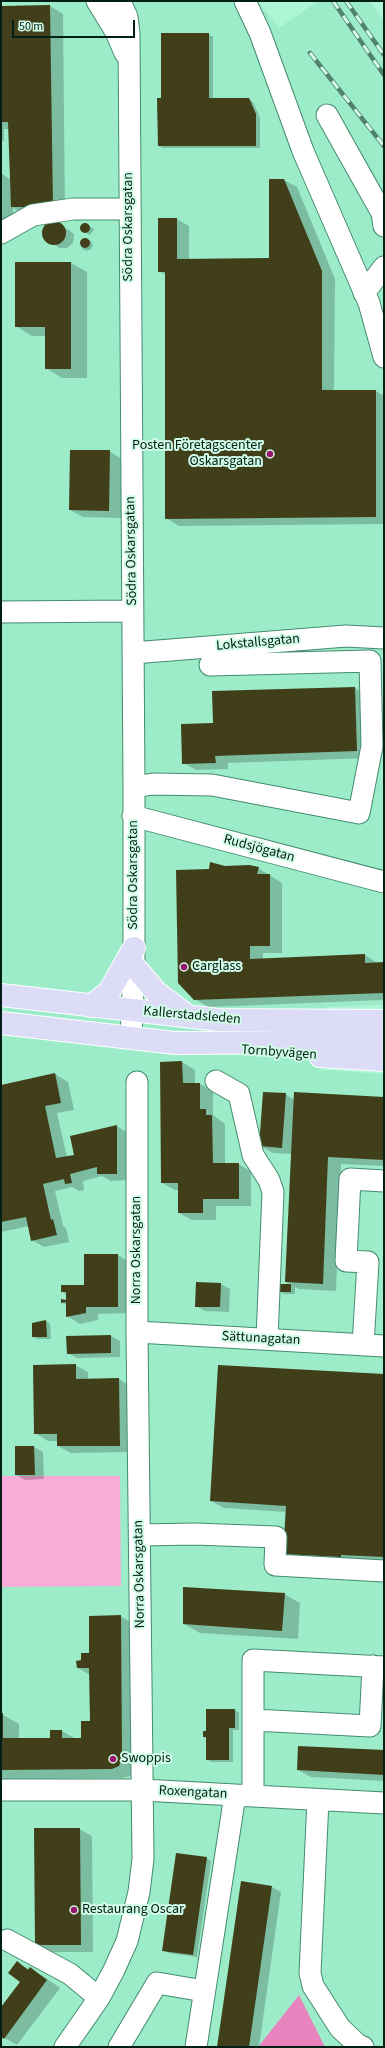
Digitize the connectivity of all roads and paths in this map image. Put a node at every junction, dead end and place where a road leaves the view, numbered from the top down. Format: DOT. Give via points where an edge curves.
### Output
graph roads {
  1 [pos="245,1"];
  2 [pos="112,3"];
  3 [pos="327,115"];
  4 [pos="129,209"];
  5 [pos="384,226"];
  6 [pos="1,233"];
  7 [pos="384,267"];
  8 [pos="364,293"];
  9 [pos="384,356"];
  10 [pos="132,611"];
  11 [pos="1,612"];
  12 [pos="384,638"];
  13 [pos="133,653"];
  14 [pos="210,665"];
  15 [pos="134,787"];
  16 [pos="133,816"];
  17 [pos="384,882"];
  18 [pos="134,957"];
  19 [pos="1,995"];
  20 [pos="91,1006"];
  21 [pos="131,1010"];
  22 [pos="190,1018"];
  23 [pos="384,1020"];
  24 [pos="1,1023"];
  25 [pos="131,1038"];
  26 [pos="384,1042"];
  27 [pos="175,1043"];
  28 [pos="384,1060"];
  29 [pos="216,1081"];
  30 [pos="137,1082"];
  31 [pos="384,1181"];
  32 [pos="376,1262"];
  33 [pos="137,1332"];
  34 [pos="267,1339"];
  35 [pos="363,1345"];
  36 [pos="384,1346"];
  37 [pos="140,1535"];
  38 [pos="384,1572"];
  39 [pos="379,1666"];
  40 [pos="253,1720"];
  41 [pos="1,1790"];
  42 [pos="142,1790"];
  43 [pos="244,1796"];
  44 [pos="318,1800"];
  45 [pos="384,1803"];
  46 [pos="7,1940"];
  47 [pos="204,1991"];
  48 [pos="99,1998"];
  49 [pos="71,2045"];
  50 [pos="119,2047"];
  51 [pos="196,2047"];
  52 [pos="363,2047"];
  1 -- 8 [label="street" via="260,33 303,151"];
  2 -- 4 [label="street, Södra Oskarsgatan" via="116,32 129,64"];
  3 -- 5 [label="street" via="382,213"];
  4 -- 6 [label="street" via="73,209 33,215"];
  4 -- 10 [label="street, Södra Oskarsgatan"];
  7 -- 8 [label="street"];
  8 -- 9 [label="street"];
  10 -- 11 [label="street"];
  10 -- 13 [label="street, Södra Oskarsgatan"];
  12 -- 13 [label="street, Lokstallsgatan" via="346,636"];
  13 -- 15 [label="street, Södra Oskarsgatan"];
  14 -- 15 [label="street" via="370,660 372,746 358,813 212,785 153,784"];
  15 -- 16 [label="street, Södra Oskarsgatan"];
  16 -- 17 [label="street, Rudsjögatan"];
  16 -- 18 [label="street, Södra Oskarsgatan"];
  18 -- 20 [label="main road" via="109,992"];
  18 -- 21 [label="street, Södra Oskarsgatan"];
  18 -- 22 [label="main road" via="156,992"];
  19 -- 20 [label="main road, Kallerstadsleden"];
  20 -- 21 [label="main road, Kallerstadsleden"];
  21 -- 22 [label="main road, Kallerstadsleden"];
  21 -- 25 [label="street, Södra Oskarsgatan"];
  22 -- 23 [label="main road, Kallerstadsleden" via="250,1021"];
  24 -- 25 [label="main road, Kallerstadsleden"];
  25 -- 27 [label="main road, Kallerstadsleden"];
  26 -- 27 [label="main road, Kallerstadsleden"];
  27 -- 28 [label="main road, Tornbyvägen"];
  29 -- 34 [label="street" via="238,1094 253,1155 269,1180 273,1192"];
  30 -- 33 [label="street, Norra Oskarsgatan"];
  31 -- 32 [label="street" via="350,1179 346,1260"];
  32 -- 35 [label="street"];
  33 -- 34 [label="street, Sättunagatan"];
  33 -- 37 [label="street, Norra Oskarsgatan"];
  34 -- 35 [label="street, Sättunagatan"];
  35 -- 36 [label="street, Sättunagatan"];
  37 -- 38 [label="street" via="276,1537 275,1565"];
  37 -- 42 [label="street, Norra Oskarsgatan"];
  39 -- 40 [label="street" via="370,1726"];
  39 -- 40 [label="street" via="253,1660"];
  40 -- 43 [label="street"];
  41 -- 42 [label="street, Roxengatan"];
  42 -- 43 [label="street, Roxengatan"];
  42 -- 48 [label="street, Norra Oskarsgatan" via="143,1859 139,1892 127,1942"];
  43 -- 44 [label="street, Roxengatan"];
  43 -- 47 [label="street"];
  44 -- 45 [label="street, Roxengatan"];
  44 -- 52 [label="street" via="310,1973 313,1986 340,2028"];
  46 -- 48 [label="street" via="70,1974"];
  47 -- 50 [label="street" via="157,1983"];
  47 -- 51 [label="street"];
  48 -- 49 [label="street, Norra Oskarsgatan"];
}
